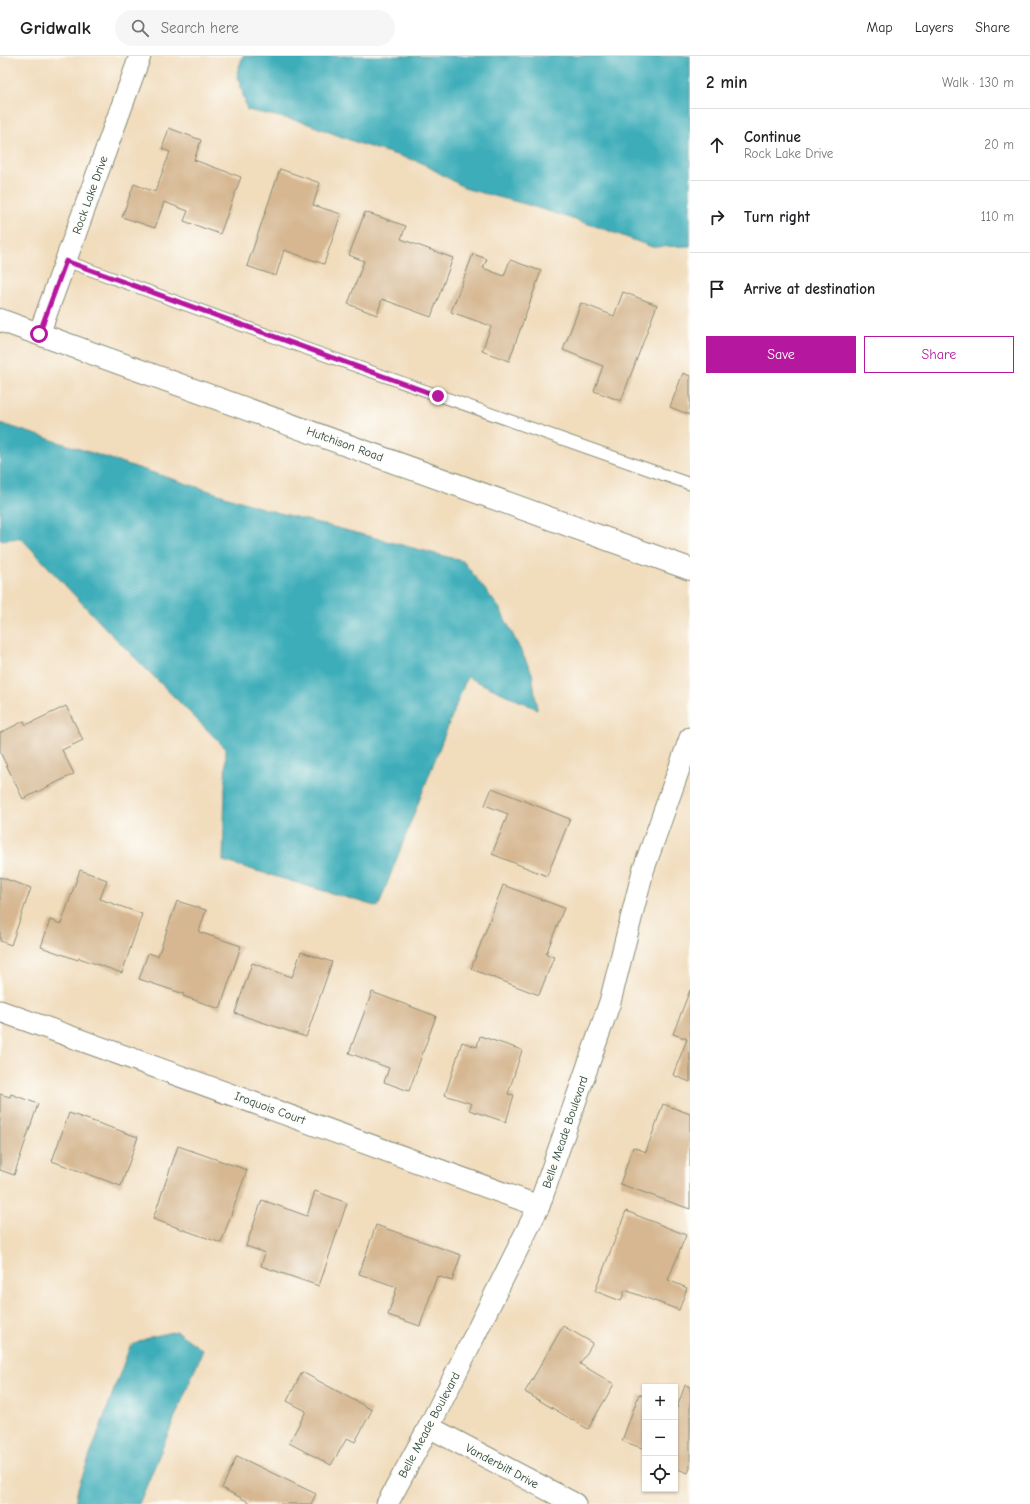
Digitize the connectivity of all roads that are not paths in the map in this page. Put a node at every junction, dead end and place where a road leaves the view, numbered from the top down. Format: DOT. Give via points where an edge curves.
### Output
graph roads {
  1 [pos="140,56"];
  2 [pos="66,261"];
  3 [pos="0,320"];
  4 [pos="39,334"];
  5 [pos="690,484"];
  6 [pos="690,569"];
  7 [pos="690,738"];
  8 [pos="0,1011"];
  9 [pos="539,1206"];
  10 [pos="430,1427"];
  11 [pos="387,1504"];
  12 [pos="575,1504"];
  1 -- 2 [label="street, Rock Lake Drive"];
  2 -- 4 [label="street, Rock Lake Drive"];
  2 -- 5 [label="lane" via="286,342"];
  3 -- 4 [label="street, Hutchison Road"];
  4 -- 6 [label="street, Hutchison Road"];
  7 -- 9 [label="street, Belle Meade Boulevard" via="643,871 610,1002"];
  8 -- 9 [label="street, Iroquois Court"];
  9 -- 10 [label="street, Belle Meade Boulevard"];
  10 -- 11 [label="street, Belle Meade Boulevard"];
  10 -- 12 [label="street, Vanderbilt Drive"];
}
